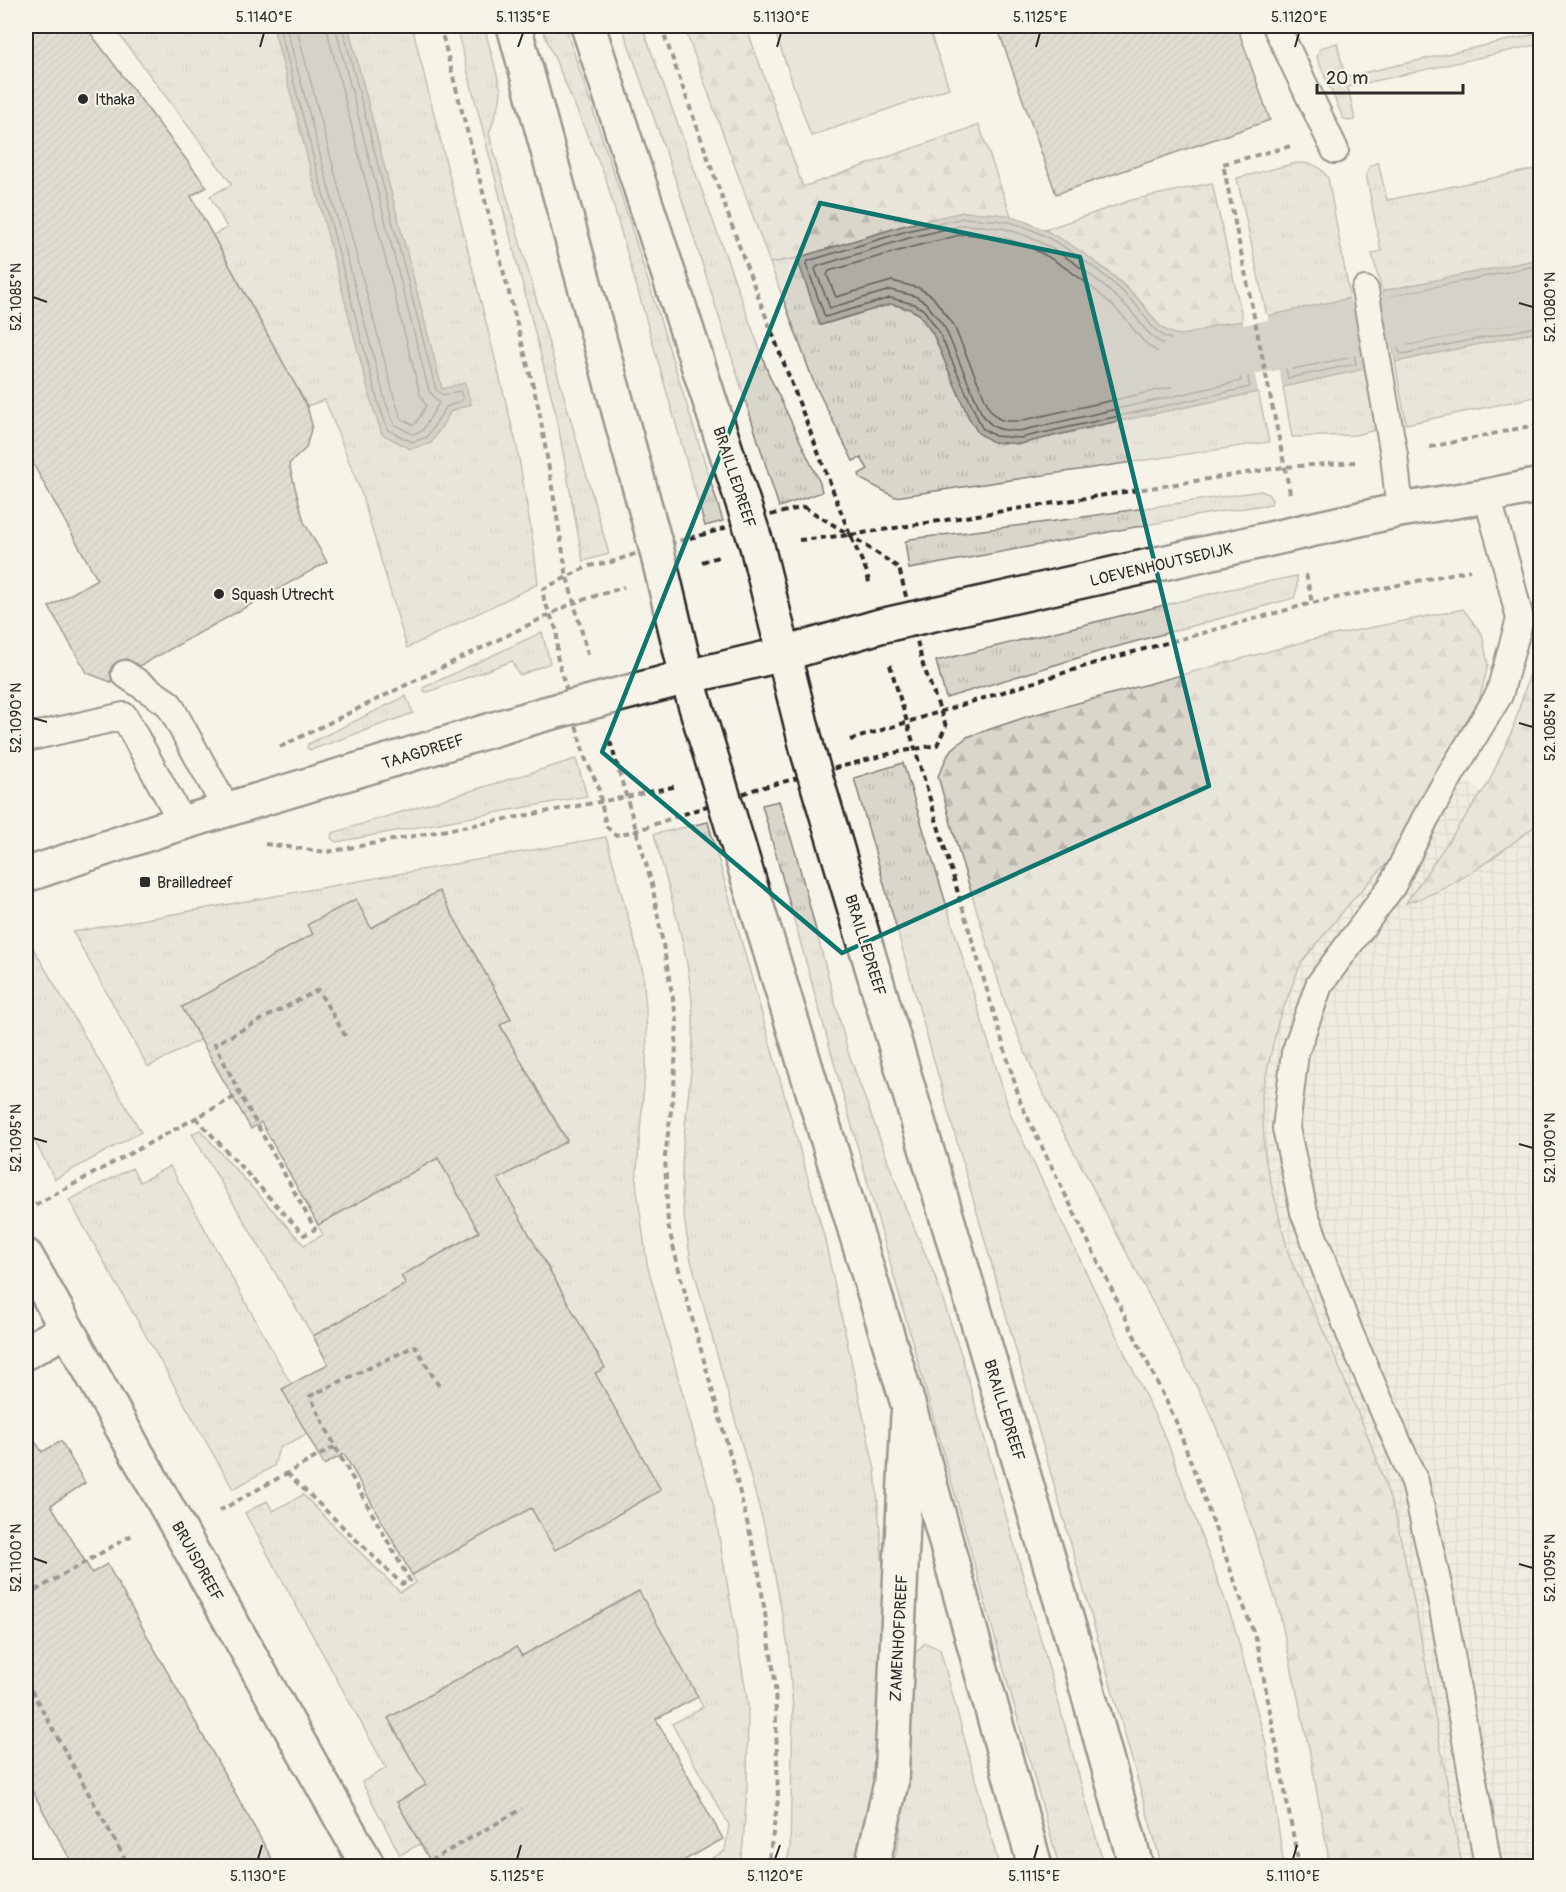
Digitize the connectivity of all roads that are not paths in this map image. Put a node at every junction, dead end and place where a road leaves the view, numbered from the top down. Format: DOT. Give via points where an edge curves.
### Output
graph roads {
  1 [pos="514,26"];
  2 [pos="588,26"];
  3 [pos="1276,26"];
  4 [pos="1332,143"];
  5 [pos="1365,290"];
  6 [pos="1540,485"];
  7 [pos="1487,496"];
  8 [pos="1400,510"];
  9 [pos="784,654"];
  10 [pos="125,674"];
  11 [pos="687,677"];
  12 [pos="26,738"];
  13 [pos="227,810"];
  14 [pos="183,824"];
  15 [pos="26,875"];
  16 [pos="26,1256"];
  17 [pos="66,1330"];
  18 [pos="26,1352"];
  19 [pos="909,1407"];
  20 [pos="369,1866"];
  21 [pos="872,1866"];
  22 [pos="1035,1866"];
  23 [pos="1136,1866"];
  24 [pos="1488,1866"];
  1 -- 11 [label="main road" via="663,573"];
  2 -- 9 [label="main road, BRAILLEDREEF" via="758,546"];
  3 -- 4 [label="lane"];
  5 -- 8 [label="lane"];
  6 -- 7 [label="main road, LOEVENHOUTSEDIJK"];
  7 -- 8 [label="main road, LOEVENHOUTSEDIJK"];
  7 -- 24 [label="lane" via="1520,620 1500,695 1425,819 1392,885 1319,985 1295,1053 1286,1128 1304,1212 1350,1334 1415,1482 1442,1603"];
  8 -- 9 [label="main road, LOEVENHOUTSEDIJK" via="880,626"];
  9 -- 11 [label="main road, LOEVENHOUTSEDIJK"];
  9 -- 23 [label="main road, BRAILLEDREEF" via="808,752 1079,1660"];
  10 -- 13 [label="lane" via="169,704"];
  11 -- 13 [label="main road, TAAGDREEF" via="541,716"];
  11 -- 19 [label="main road"];
  12 -- 14 [label="lane" via="124,716"];
  13 -- 14 [label="main road, TAAGDREEF"];
  14 -- 15 [label="main road, TAAGDREEF"];
  16 -- 17 [label="main road, BRUISDREEF"];
  17 -- 18 [label="main road"];
  17 -- 20 [label="main road, BRUISDREEF"];
  19 -- 21 [label="main road, ZAMENHOFDREEF" via="891,1783"];
  19 -- 22 [label="main road"];
}
